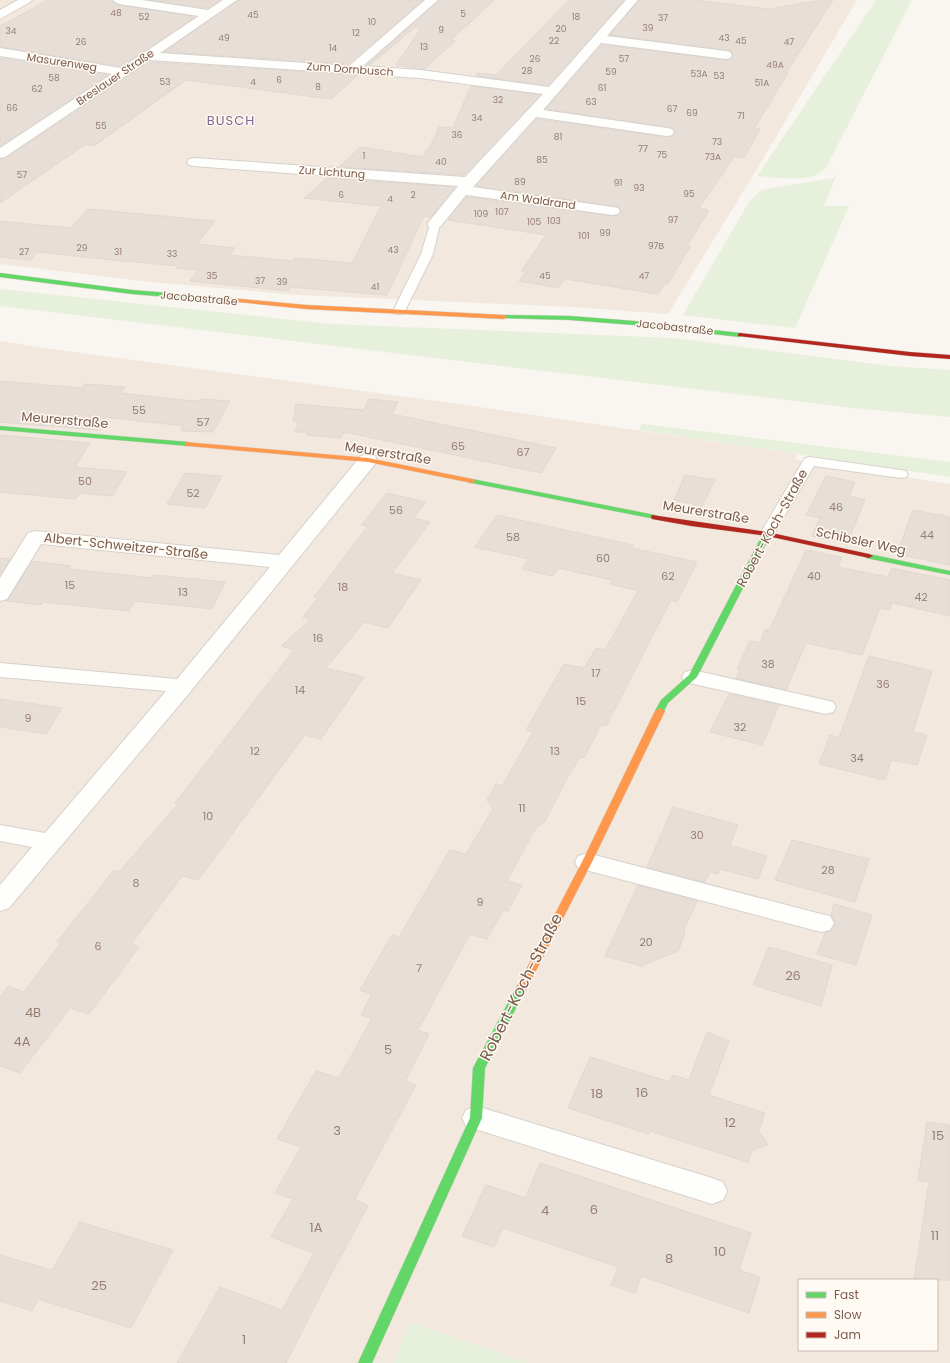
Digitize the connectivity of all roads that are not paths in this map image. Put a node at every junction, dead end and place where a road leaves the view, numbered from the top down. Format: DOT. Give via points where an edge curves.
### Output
graph roads {
  1 [pos="26,0"];
  2 [pos="119,0"];
  3 [pos="231,0"];
  4 [pos="432,0"];
  5 [pos="632,0"];
  6 [pos="210,14"];
  7 [pos="0,15"];
  8 [pos="600,39"];
  9 [pos="0,52"];
  10 [pos="726,55"];
  11 [pos="146,56"];
  12 [pos="353,69"];
  13 [pos="124,72"];
  14 [pos="553,91"];
  15 [pos="533,113"];
  16 [pos="667,132"];
  17 [pos="0,141"];
  18 [pos="16,144"];
  19 [pos="0,154"];
  20 [pos="194,162"];
  21 [pos="467,186"];
  22 [pos="612,211"];
  23 [pos="435,224"];
  24 [pos="0,275"];
  25 [pos="399,311"];
  26 [pos="950,357"];
  27 [pos="0,428"];
  28 [pos="368,460"];
  29 [pos="900,474"];
  30 [pos="767,534"];
  31 [pos="284,562"];
  32 [pos="950,573"];
  33 [pos="0,595"];
  34 [pos="0,670"];
  35 [pos="692,677"];
  36 [pos="183,686"];
  37 [pos="825,707"];
  38 [pos="0,834"];
  39 [pos="50,842"];
  40 [pos="587,862"];
  41 [pos="0,902"];
  42 [pos="821,922"];
  43 [pos="476,1118"];
  44 [pos="712,1191"];
  45 [pos="365,1363"];
  1 -- 7 [label="street"];
  2 -- 6 [label="street"];
  3 -- 6 [label="street, Breslauer Straße"];
  4 -- 12 [label="street"];
  5 -- 8 [label="street"];
  6 -- 11 [label="street, Breslauer Straße"];
  8 -- 10 [label="street"];
  8 -- 14 [label="street"];
  9 -- 13 [label="street, Masurenweg"];
  11 -- 12 [label="street, Zum Dornbusch"];
  11 -- 13 [label="street, Breslauer Straße"];
  12 -- 14 [label="street, Zum Dornbusch" via="420,74"];
  13 -- 18 [label="street, Breslauer Straße"];
  14 -- 15 [label="street"];
  15 -- 16 [label="street"];
  15 -- 21 [label="street"];
  17 -- 18 [label="street"];
  18 -- 19 [label="street, Breslauer Straße"];
  20 -- 21 [label="street, Zur Lichtung"];
  21 -- 22 [label="street, Am Waldrand"];
  21 -- 23 [label="street"];
  23 -- 25 [label="lane" via="428,254"];
  24 -- 25 [label="street, Jacobastraße" via="225,301"];
  25 -- 26 [label="street, Jacobastraße" via="634,323"];
  27 -- 28 [label="street, Meurerstraße"];
  28 -- 30 [label="street, Meurerstraße" via="690,524"];
  28 -- 31 [label="street"];
  29 -- 30 [label="lane, Robert-Koch-Straße" via="810,461"];
  30 -- 32 [label="street, Schibsler Weg"];
  30 -- 35 [label="street, Robert-Koch-Straße"];
  31 -- 33 [label="street, Albert-Schweitzer-Straße" via="35,538"];
  31 -- 36 [label="street"];
  34 -- 36 [label="street"];
  35 -- 37 [label="street"];
  35 -- 40 [label="street, Robert-Koch-Straße" via="664,702"];
  36 -- 39 [label="street"];
  38 -- 39 [label="street"];
  39 -- 41 [label="street"];
  40 -- 42 [label="street"];
  40 -- 43 [label="street, Robert-Koch-Straße" via="479,1068"];
  43 -- 44 [label="street"];
  43 -- 45 [label="street, Robert-Koch-Straße"];
}
